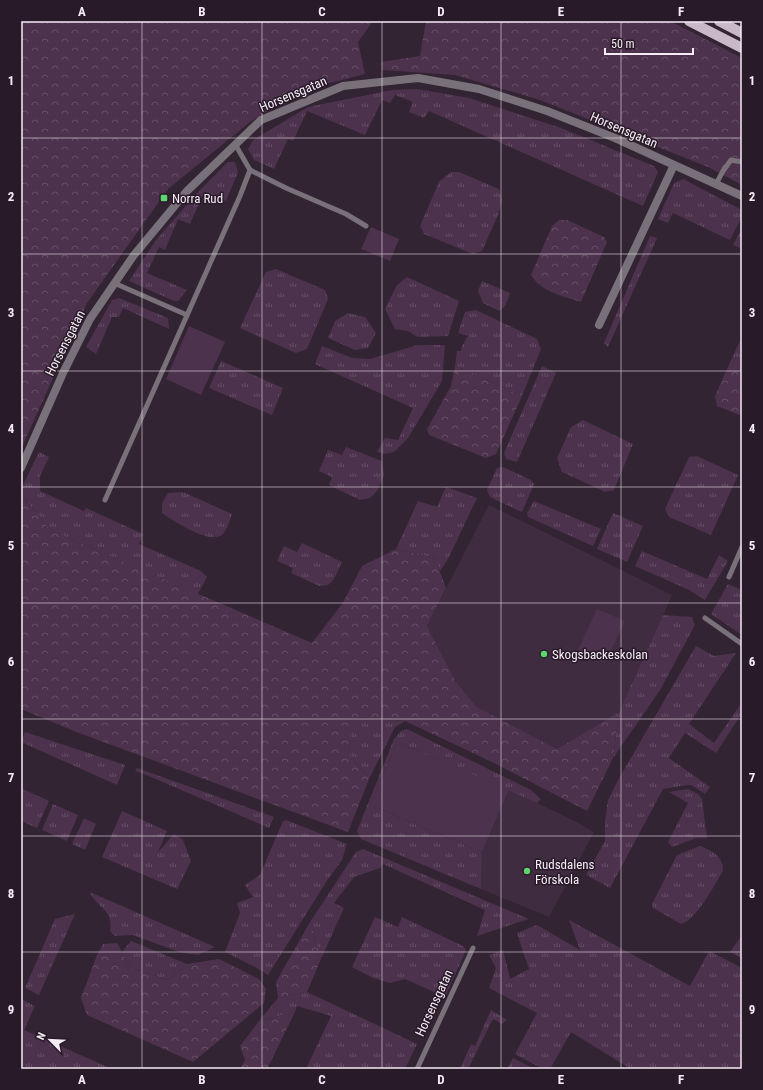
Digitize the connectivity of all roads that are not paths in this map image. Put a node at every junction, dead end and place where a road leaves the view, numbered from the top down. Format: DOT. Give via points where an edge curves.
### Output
graph roads {
  1 [pos="689,21"];
  2 [pos="719,21"];
  3 [pos="742,33"];
  4 [pos="742,48"];
  5 [pos="235,144"];
  6 [pos="742,162"];
  7 [pos="674,165"];
  8 [pos="250,170"];
  9 [pos="716,184"];
  10 [pos="742,196"];
  11 [pos="366,226"];
  12 [pos="114,283"];
  13 [pos="187,315"];
  14 [pos="599,325"];
  15 [pos="21,468"];
  16 [pos="105,500"];
  17 [pos="742,547"];
  18 [pos="729,577"];
  19 [pos="705,618"];
  20 [pos="742,644"];
  21 [pos="473,948"];
  22 [pos="418,1069"];
  1 -- 4 [label="main road"];
  2 -- 3 [label="main road"];
  5 -- 7 [label="street, Horsensgatan" via="261,120 343,86 418,78 479,89 547,111"];
  5 -- 8 [label="lane"];
  5 -- 12 [label="street, Horsensgatan" via="187,191"];
  6 -- 9 [label="lane" via="731,160"];
  7 -- 9 [label="street, Horsensgatan"];
  7 -- 14 [label="street"];
  8 -- 11 [label="lane" via="346,214"];
  8 -- 13 [label="lane"];
  9 -- 10 [label="street, Horsensgatan"];
  12 -- 13 [label="lane"];
  12 -- 15 [label="street, Horsensgatan" via="90,319 66,366"];
  13 -- 16 [label="lane"];
  17 -- 18 [label="lane"];
  19 -- 20 [label="lane"];
  21 -- 22 [label="lane, Horsensgatan"];
}
